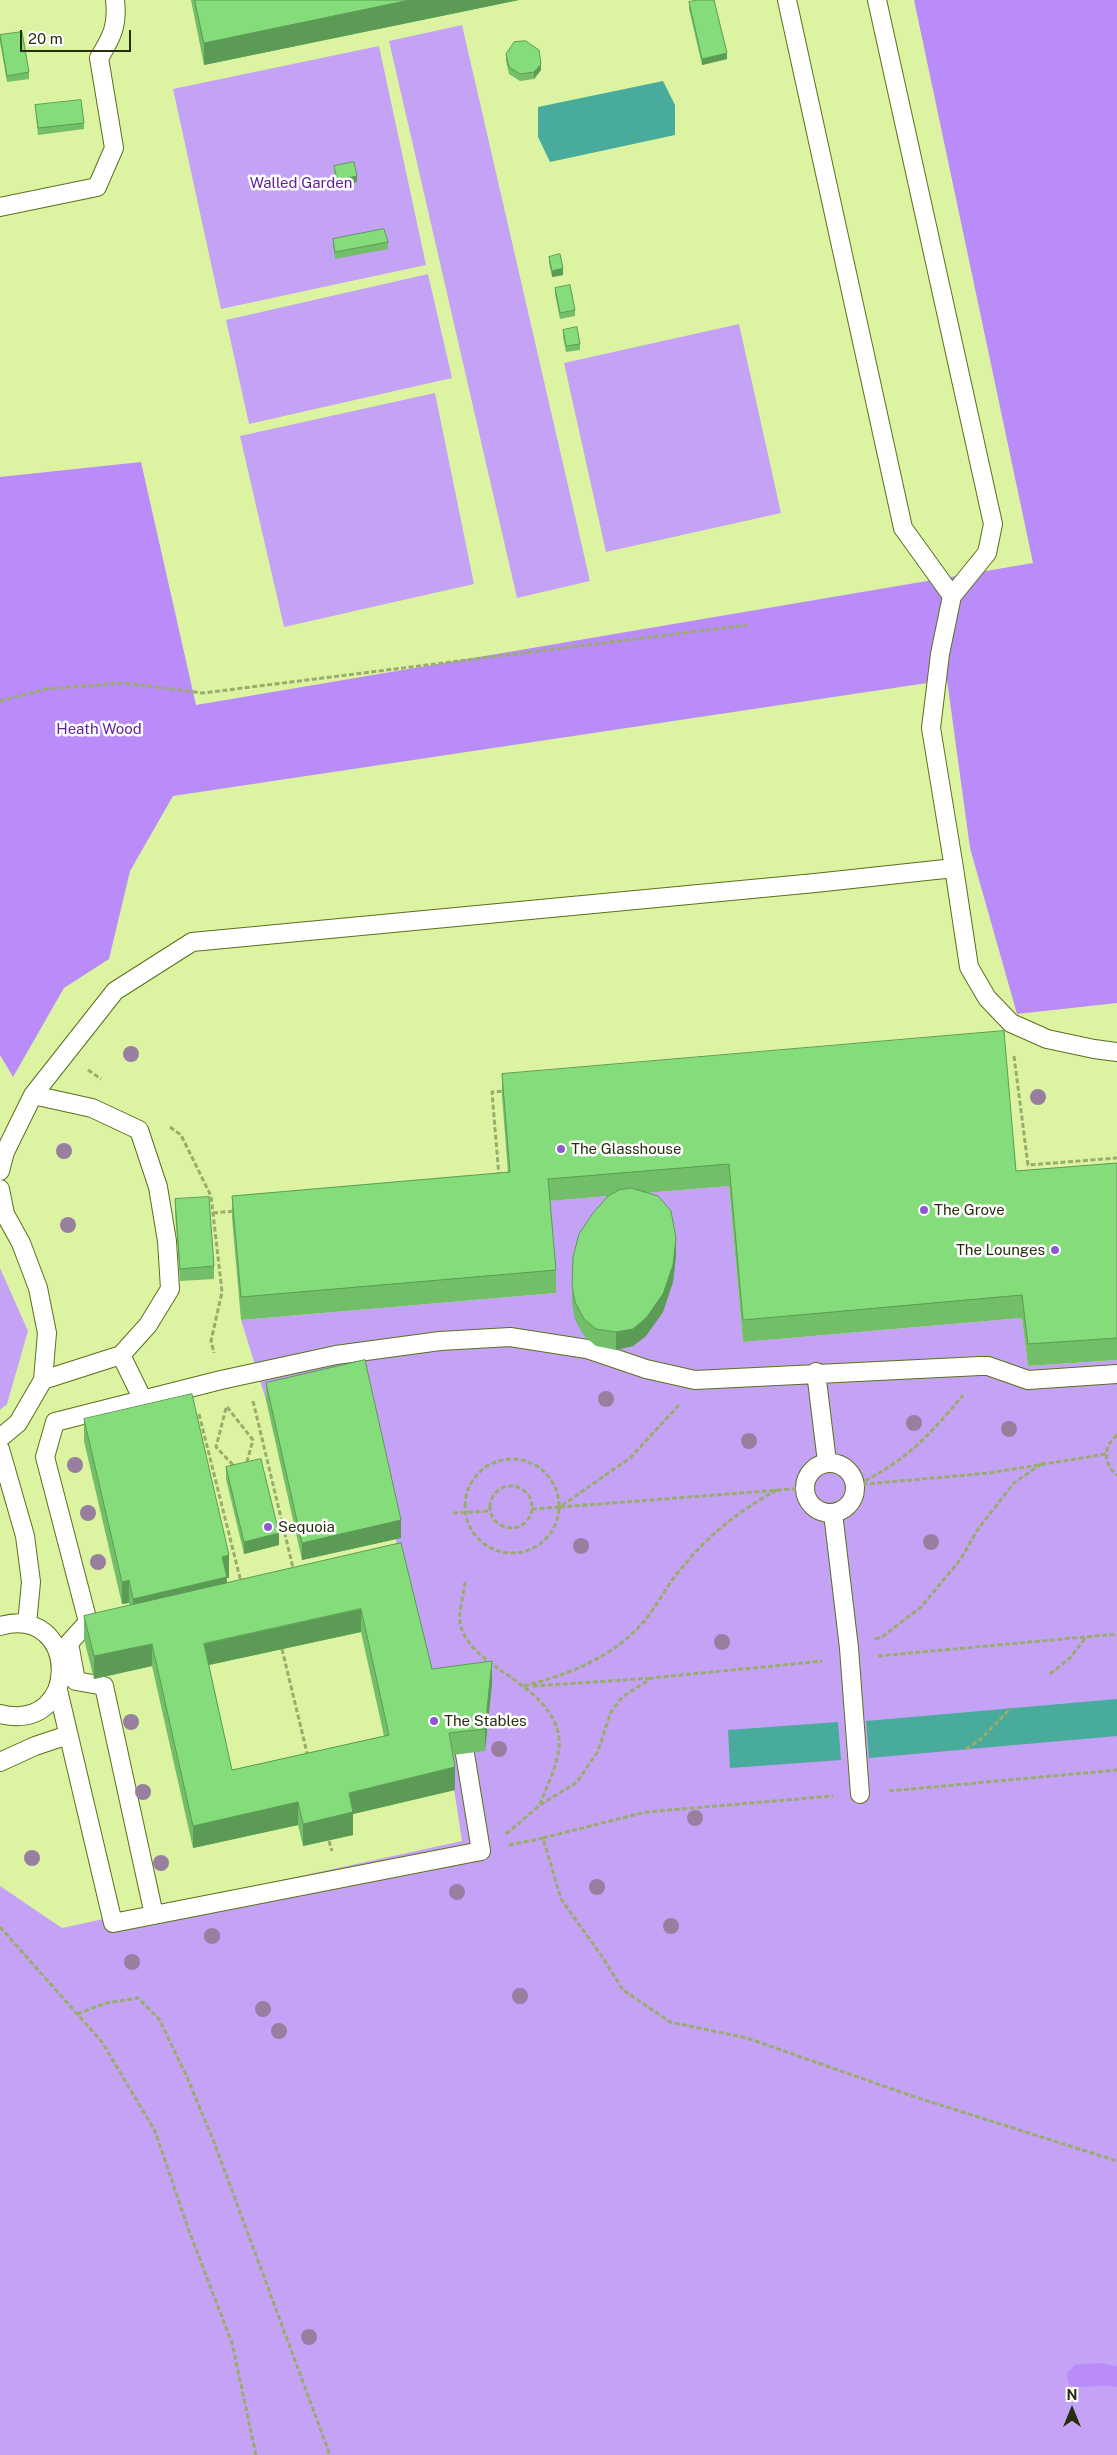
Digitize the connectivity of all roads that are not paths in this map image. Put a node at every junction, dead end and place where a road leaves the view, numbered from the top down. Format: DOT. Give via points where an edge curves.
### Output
graph roads {
  1 [pos="115,0"];
  2 [pos="787,0"];
  3 [pos="877,0"];
  4 [pos="0,207"];
  5 [pos="952,596"];
  6 [pos="954,868"];
  7 [pos="1117,1052"];
  8 [pos="33,1095"];
  9 [pos="0,1171"];
  10 [pos="0,1189"];
  11 [pos="121,1355"];
  12 [pos="816,1372"];
  13 [pos="1117,1374"];
  14 [pos="44,1380"];
  15 [pos="143,1400"];
  16 [pos="0,1438"];
  17 [pos="0,1449"];
  18 [pos="827,1462"];
  19 [pos="834,1513"];
  20 [pos="26,1624"];
  21 [pos="0,1626"];
  22 [pos="58,1690"];
  23 [pos="0,1714"];
  24 [pos="68,1735"];
  25 [pos="465,1754"];
  26 [pos="0,1762"];
  27 [pos="860,1794"];
  28 [pos="154,1915"];
  1 -- 4 [label="lane" via="117,18 111,38 99,58 114,148 98,187"];
  2 -- 5 [label="lane" via="902,528"];
  3 -- 5 [label="lane" via="993,524 987,553"];
  5 -- 6 [label="lane" via="940,654 932,728"];
  6 -- 7 [label="lane" via="969,967 987,998 1010,1023 1047,1038"];
  6 -- 8 [label="lane" via="192,942 115,991"];
  8 -- 9 [label="lane" via="5,1152"];
  8 -- 11 [label="lane" via="92,1108 139,1130 158,1188 170,1289 148,1325"];
  10 -- 14 [label="lane" via="5,1214 21,1243 38,1288 47,1333"];
  11 -- 14 [label="lane"];
  11 -- 15 [label="lane"];
  12 -- 13 [label="lane" via="988,1366 1028,1380"];
  12 -- 15 [label="lane" via="695,1380 646,1369 587,1349 510,1337 440,1341 336,1355"];
  12 -- 18 [label="lane"];
  14 -- 16 [label="lane" via="18,1423"];
  15 -- 28 [label="lane" via="55,1422 45,1457 88,1622 68,1643 76,1681 104,1686"];
  17 -- 20 [label="lane" via="25,1536 31,1582"];
  18 -- 19 [label="lane" via="843,1465 856,1485 852,1500"];
  18 -- 19 [label="lane" via="814,1468 804,1488 816,1510"];
  19 -- 27 [label="lane"];
  20 -- 21 [label="lane" via="11,1622"];
  20 -- 22 [label="lane" via="40,1629 58,1650 62,1663"];
  22 -- 23 [label="lane" via="42,1709 28,1715 13,1717"];
  22 -- 24 [label="lane"];
  24 -- 26 [label="lane"];
  24 -- 28 [label="lane" via="113,1923"];
  25 -- 28 [label="lane" via="481,1851"];
}
